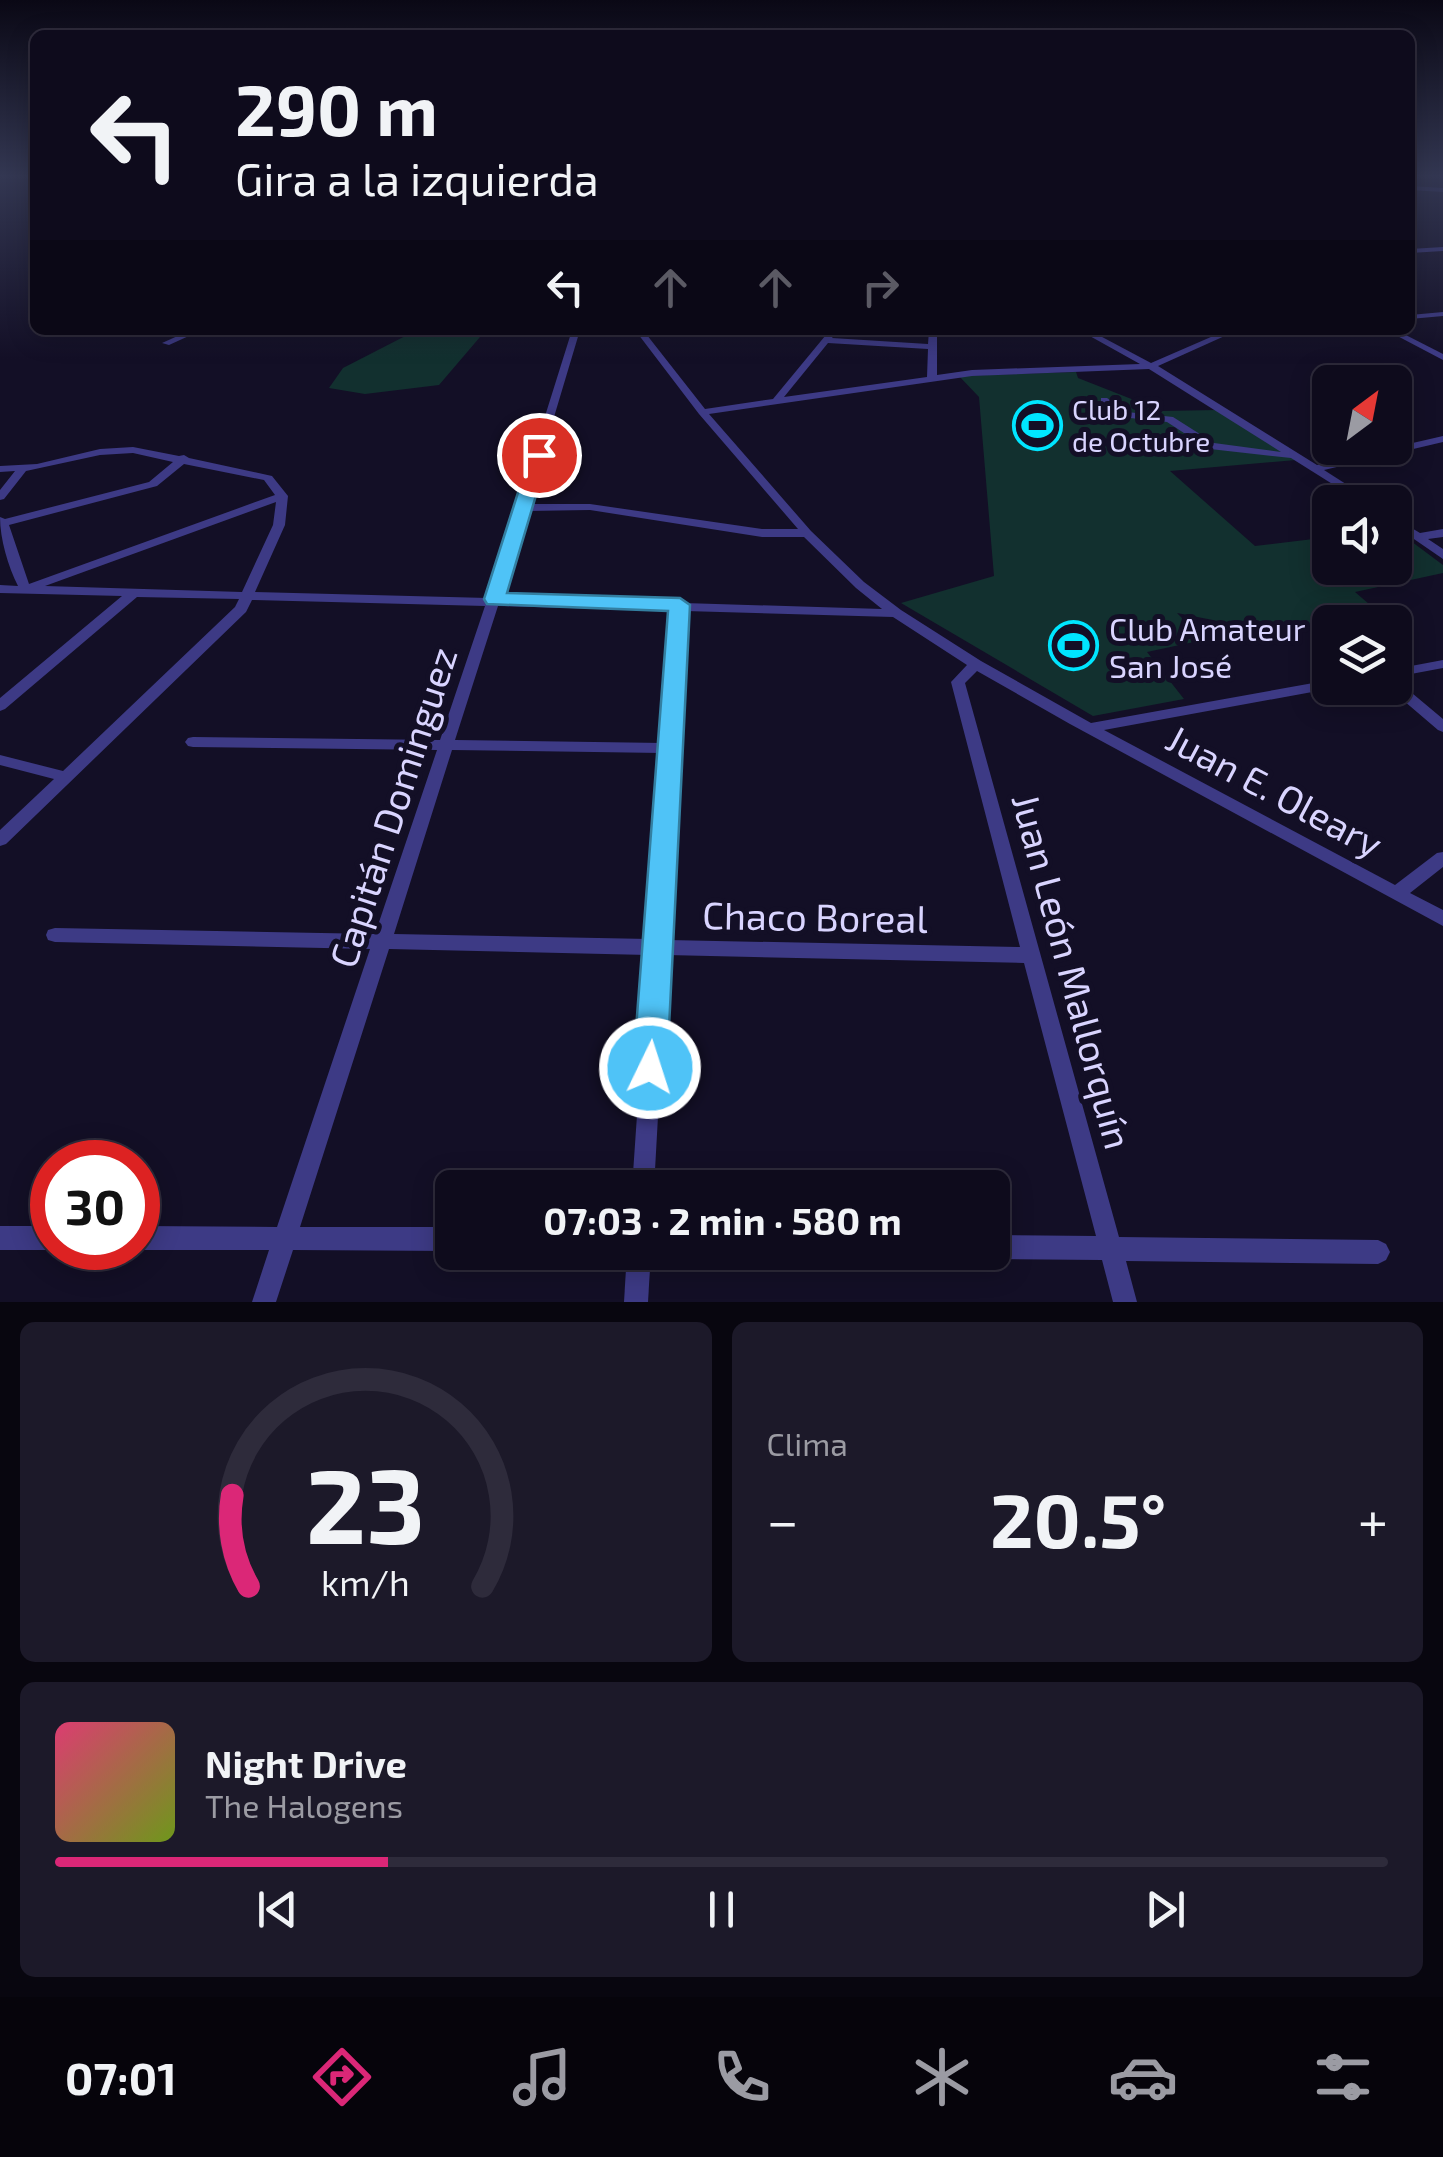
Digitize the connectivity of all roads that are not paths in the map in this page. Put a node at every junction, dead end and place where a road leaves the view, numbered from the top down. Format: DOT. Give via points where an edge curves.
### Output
graph roads {
  1 [pos="1443,249"];
  2 [pos="1428,250"];
  3 [pos="1415,251"];
  4 [pos="1443,258"];
  5 [pos="1443,314"];
  6 [pos="1415,317"];
  7 [pos="186,335"];
  8 [pos="574,335"];
  9 [pos="643,335"];
  10 [pos="830,335"];
  11 [pos="933,335"];
  12 [pos="1092,335"];
  13 [pos="1217,335"];
  14 [pos="1400,335"];
  15 [pos="827,340"];
  16 [pos="166,343"];
  17 [pos="933,347"];
  18 [pos="1443,356"];
  19 [pos="1150,366"];
  20 [pos="932,378"];
  21 [pos="777,400"];
  22 [pos="1104,400"];
  23 [pos="702,412"];
  24 [pos="1142,436"];
  25 [pos="1441,440"];
  26 [pos="1211,446"];
  27 [pos="184,458"];
  28 [pos="1299,458"];
  29 [pos="23,468"];
  30 [pos="1318,468"];
  31 [pos="0,469"];
  32 [pos="1343,485"];
  33 [pos="282,496"];
  34 [pos="0,497"];
  35 [pos="522,508"];
  36 [pos="1,522"];
  37 [pos="806,533"];
  38 [pos="1443,533"];
  39 [pos="1412,534"];
  40 [pos="1417,537"];
  41 [pos="1443,554"];
  42 [pos="0,588"];
  43 [pos="26,588"];
  44 [pos="136,592"];
  45 [pos="251,593"];
  46 [pos="494,599"];
  47 [pos="680,605"];
  48 [pos="896,613"];
  49 [pos="976,664"];
  50 [pos="1443,664"];
  51 [pos="1412,670"];
  52 [pos="1312,687"];
  53 [pos="1412,701"];
  54 [pos="0,706"];
  55 [pos="1083,724"];
  56 [pos="1443,727"];
  57 [pos="193,742"];
  58 [pos="446,747"];
  59 [pos="670,748"];
  60 [pos="0,760"];
  61 [pos="62,776"];
  62 [pos="0,840"];
  63 [pos="1443,858"];
  64 [pos="1396,893"];
  65 [pos="1443,918"];
  66 [pos="55,935"];
  67 [pos="382,942"];
  68 [pos="658,948"];
  69 [pos="1033,955"];
  70 [pos="643,1170"];
  71 [pos="286,1237"];
  72 [pos="0,1238"];
  73 [pos="30,1238"];
  74 [pos="160,1238"];
  75 [pos="435,1240"];
  76 [pos="1010,1247"];
  77 [pos="1110,1248"];
  78 [pos="1378,1252"];
  79 [pos="637,1270"];
  80 [pos="264,1302"];
  81 [pos="636,1302"];
  82 [pos="1125,1302"];
  1 -- 2 [label="street"];
  2 -- 3 [label="street"];
  2 -- 4 [label="street"];
  5 -- 6 [label="street"];
  7 -- 16 [label="street"];
  8 -- 35 [label="street, Capitán Dominguez"];
  9 -- 23 [label="street, Juan E. Oleary"];
  10 -- 15 [label="street"];
  11 -- 17 [label="street"];
  12 -- 19 [label="street"];
  13 -- 19 [label="street"];
  14 -- 18 [label="street"];
  15 -- 17 [label="street"];
  15 -- 21 [label="street"];
  17 -- 20 [label="street"];
  19 -- 20 [label="street"];
  19 -- 28 [label="street"];
  20 -- 21 [label="street"];
  21 -- 23 [label="street"];
  22 -- 26 [label="street" via="1124,416 1170,419"];
  23 -- 37 [label="street, Juan E. Oleary"];
  24 -- 26 [label="street" via="1190,449"];
  25 -- 30 [label="street"];
  26 -- 28 [label="street"];
  27 -- 29 [label="street" via="114,450"];
  27 -- 33 [label="street" via="268,478"];
  27 -- 36 [label="street" via="153,484"];
  28 -- 30 [label="street"];
  29 -- 31 [label="street"];
  29 -- 34 [label="street"];
  30 -- 32 [label="street"];
  33 -- 43 [label="street"];
  33 -- 45 [label="street" via="279,524"];
  35 -- 37 [label="street" via="590,506 762,533"];
  35 -- 46 [label="street, Capitán Dominguez"];
  36 -- 43 [label="street"];
  37 -- 48 [label="street, Juan E. Oleary"];
  38 -- 40 [label="street"];
  39 -- 40 [label="street"];
  40 -- 41 [label="street"];
  42 -- 43 [label="street"];
  43 -- 44 [label="street"];
  44 -- 45 [label="street"];
  44 -- 54 [label="street"];
  45 -- 46 [label="street"];
  45 -- 61 [label="street"];
  46 -- 47 [label="street"];
  46 -- 58 [label="street, Capitán Dominguez"];
  47 -- 48 [label="street"];
  47 -- 59 [label="street"];
  48 -- 49 [label="street, Juan E. Oleary"];
  49 -- 55 [label="street, Juan E. Oleary"];
  49 -- 69 [label="street, Juan León Mallorquín" via="958,682"];
  50 -- 51 [label="street"];
  52 -- 55 [label="street"];
  53 -- 56 [label="street"];
  55 -- 64 [label="street, Juan E. Oleary"];
  57 -- 58 [label="street"];
  58 -- 59 [label="street"];
  58 -- 67 [label="street, Capitán Dominguez"];
  59 -- 68 [label="street"];
  60 -- 61 [label="street"];
  61 -- 62 [label="street"];
  63 -- 64 [label="street"];
  64 -- 65 [label="street, Juan E. Oleary"];
  66 -- 67 [label="street, Chaco Boreal"];
  67 -- 68 [label="street, Chaco Boreal"];
  67 -- 71 [label="street, Capitán Dominguez"];
  68 -- 69 [label="street, Chaco Boreal"];
  68 -- 70 [label="street"];
  69 -- 77 [label="street, Juan León Mallorquín"];
  71 -- 74 [label="street"];
  71 -- 75 [label="street"];
  71 -- 80 [label="street, Capitán Dominguez"];
  72 -- 73 [label="street"];
  76 -- 77 [label="street"];
  77 -- 78 [label="street"];
  77 -- 82 [label="street, Juan León Mallorquín"];
  79 -- 81 [label="street"];
}
